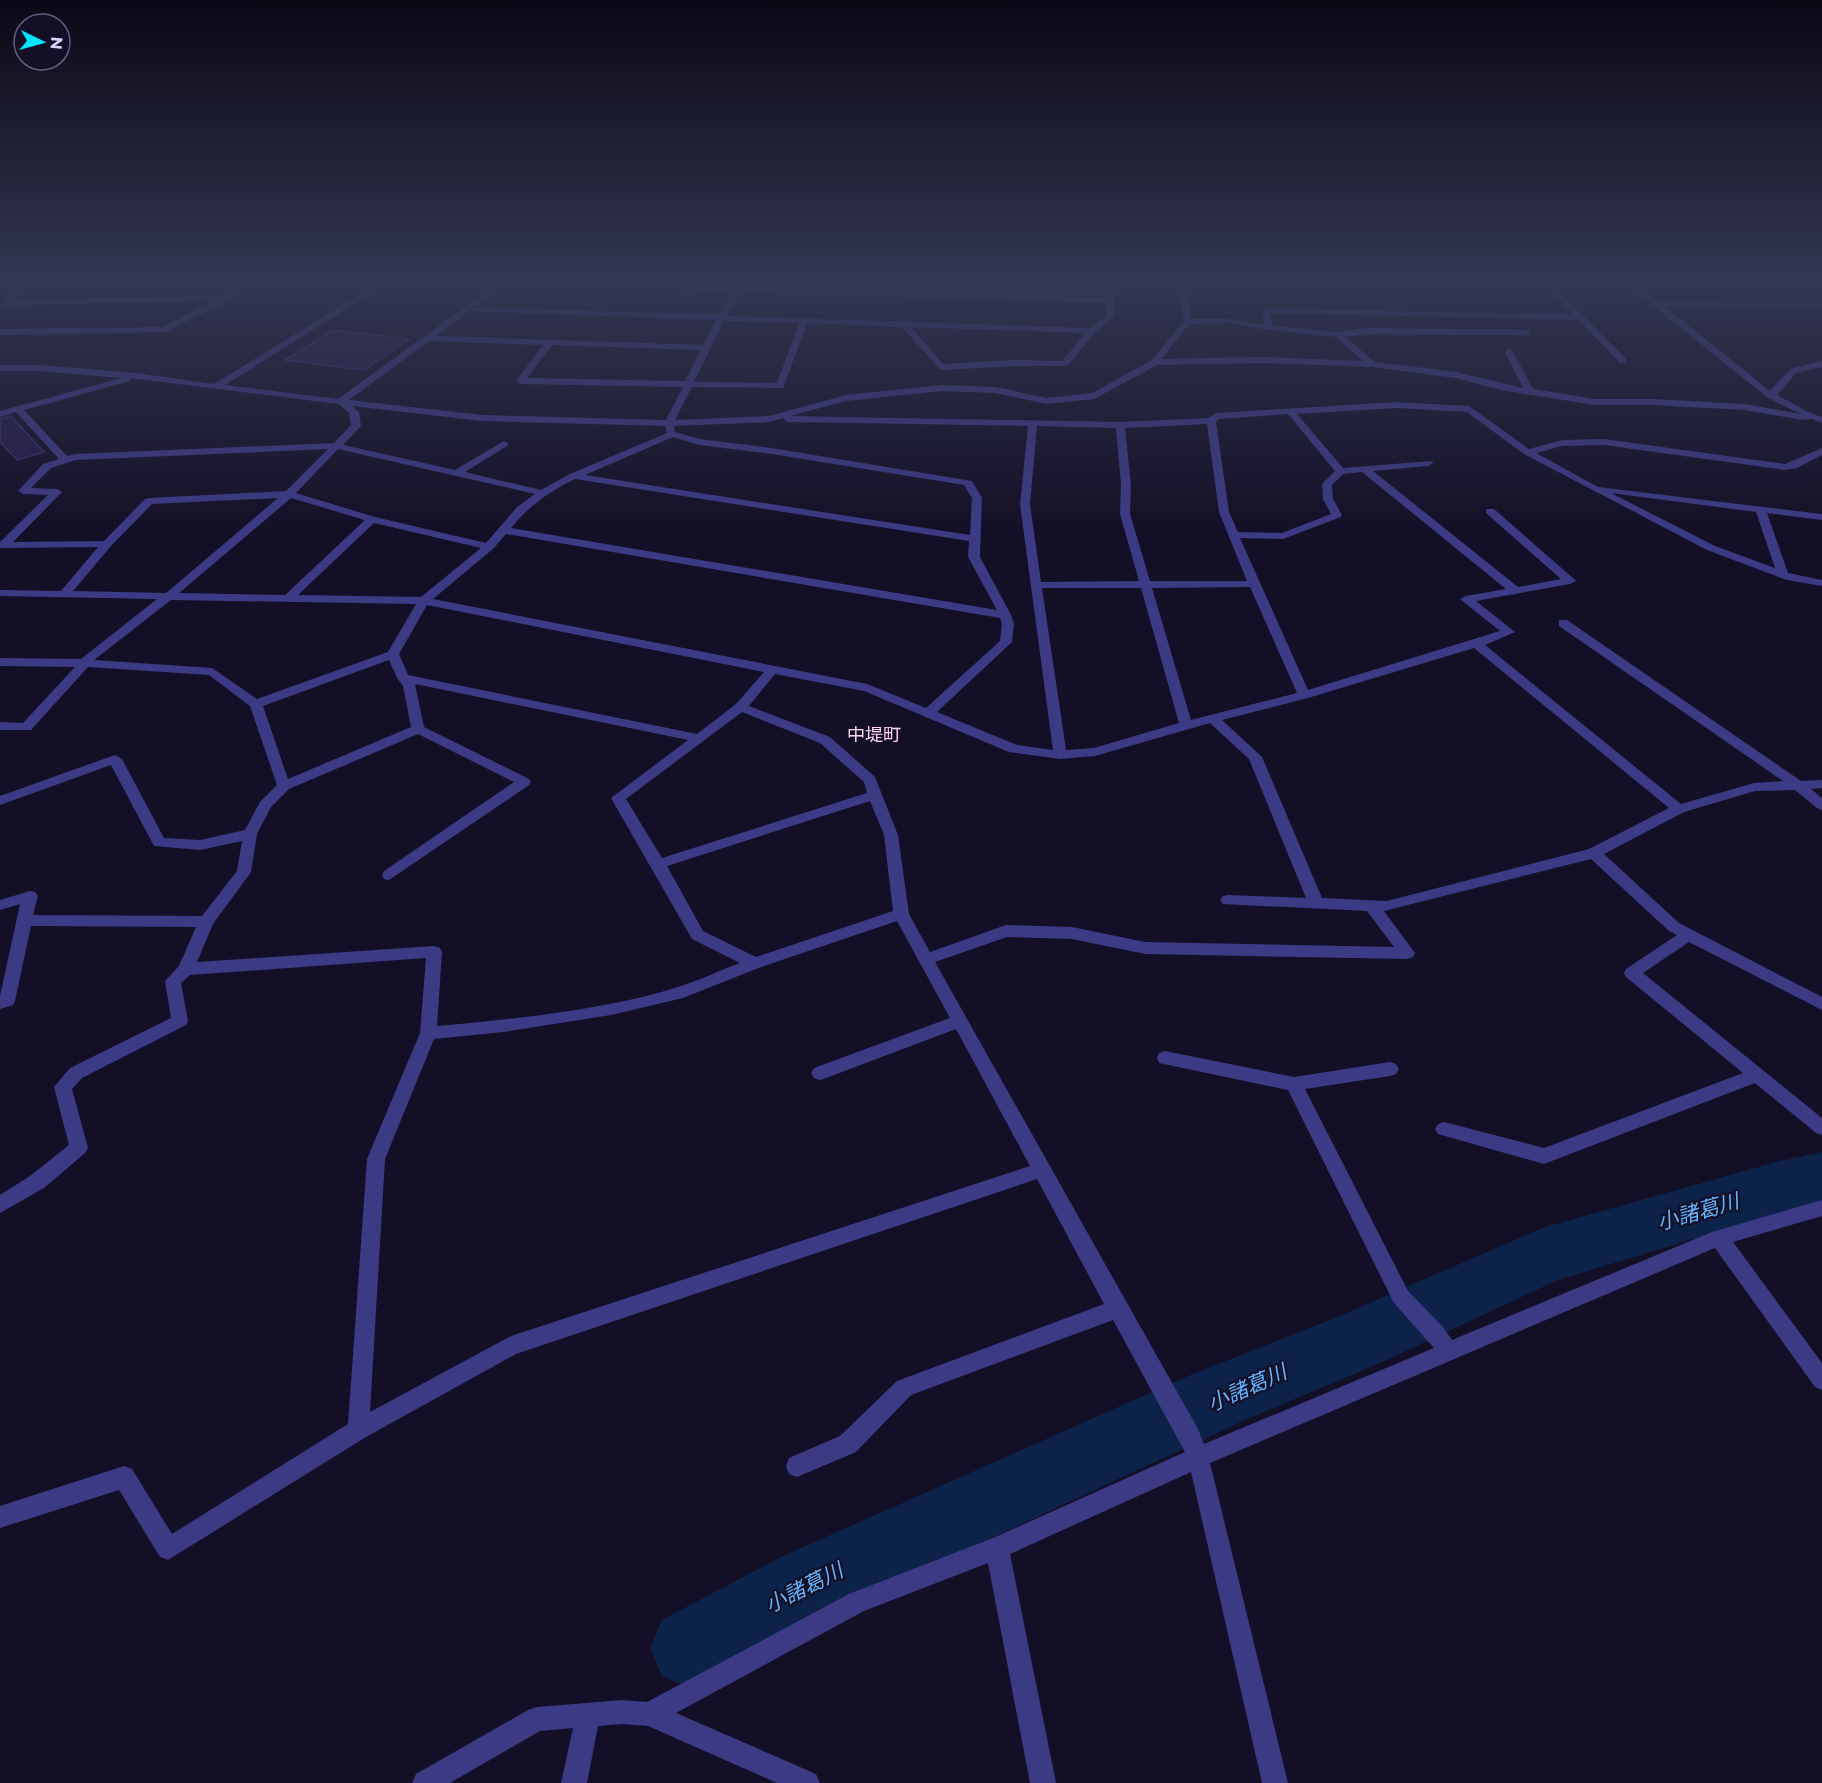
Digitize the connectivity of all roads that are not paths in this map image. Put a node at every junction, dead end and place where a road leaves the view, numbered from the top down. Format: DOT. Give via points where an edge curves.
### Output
graph roads {
  1 [pos="251,365"];
  2 [pos="390,365"];
  3 [pos="532,365"];
  4 [pos="698,365"];
  5 [pos="788,365"];
  6 [pos="939,365"];
  7 [pos="973,365"];
  8 [pos="1149,365"];
  9 [pos="1381,365"];
  10 [pos="1516,365"];
  11 [pos="1733,365"];
  12 [pos="1816,365"];
  13 [pos="0,368"];
  14 [pos="136,376"];
  15 [pos="688,385"];
  16 [pos="216,387"];
  17 [pos="1530,392"];
  18 [pos="1771,396"];
  19 [pos="341,400"];
  20 [pos="19,410"];
  21 [pos="1290,411"];
  22 [pos="0,414"];
  23 [pos="1819,417"];
  24 [pos="769,419"];
  25 [pos="1211,421"];
  26 [pos="1033,422"];
  27 [pos="669,423"];
  28 [pos="1120,425"];
  29 [pos="672,434"];
  30 [pos="504,444"];
  31 [pos="336,446"];
  32 [pos="1822,451"];
  33 [pos="1527,452"];
  34 [pos="65,460"];
  35 [pos="1428,463"];
  36 [pos="1364,468"];
  37 [pos="1340,471"];
  38 [pos="457,473"];
  39 [pos="574,476"];
  40 [pos="1591,487"];
  41 [pos="543,493"];
  42 [pos="289,494"];
  43 [pos="1490,511"];
  44 [pos="1761,511"];
  45 [pos="1822,517"];
  46 [pos="372,519"];
  47 [pos="503,530"];
  48 [pos="1233,535"];
  49 [pos="975,539"];
  50 [pos="107,544"];
  51 [pos="1,545"];
  52 [pos="489,547"];
  53 [pos="1783,574"];
  54 [pos="1822,583"];
  55 [pos="1145,584"];
  56 [pos="1254,584"];
  57 [pos="1036,585"];
  58 [pos="1516,591"];
  59 [pos="0,593"];
  60 [pos="64,594"];
  61 [pos="170,595"];
  62 [pos="288,598"];
  63 [pos="424,601"];
  64 [pos="1005,615"];
  65 [pos="1563,623"];
  66 [pos="1476,644"];
  67 [pos="393,654"];
  68 [pos="0,662"];
  69 [pos="84,663"];
  70 [pos="772,670"];
  71 [pos="403,678"];
  72 [pos="1304,695"];
  73 [pos="256,704"];
  74 [pos="741,707"];
  75 [pos="927,714"];
  76 [pos="1212,718"];
  77 [pos="1186,725"];
  78 [pos="0,726"];
  79 [pos="418,729"];
  80 [pos="699,738"];
  81 [pos="1060,755"];
  82 [pos="1822,784"];
  83 [pos="1798,785"];
  84 [pos="284,786"];
  85 [pos="875,795"];
  86 [pos="0,801"];
  87 [pos="1822,805"];
  88 [pos="1679,809"];
  89 [pos="250,834"];
  90 [pos="1594,852"];
  91 [pos="658,864"];
  92 [pos="389,875"];
  93 [pos="1228,900"];
  94 [pos="1316,903"];
  95 [pos="0,904"];
  96 [pos="1372,906"];
  97 [pos="901,914"];
  98 [pos="24,920"];
  99 [pos="206,922"];
  100 [pos="1688,935"];
  101 [pos="926,959"];
  102 [pos="754,963"];
  103 [pos="186,969"];
  104 [pos="0,1003"];
  105 [pos="1822,1004"];
  106 [pos="960,1021"];
  107 [pos="428,1033"];
  108 [pos="1164,1058"];
  109 [pos="1390,1069"];
  110 [pos="820,1073"];
  111 [pos="1757,1075"];
  112 [pos="1294,1084"];
  113 [pos="1822,1128"];
  114 [pos="1444,1129"];
  115 [pos="1041,1170"];
  116 [pos="0,1205"];
  117 [pos="1822,1208"];
  118 [pos="1719,1238"];
  119 [pos="1117,1309"];
  120 [pos="1449,1352"];
  121 [pos="1822,1380"];
  122 [pos="358,1430"];
  123 [pos="1194,1447"];
  124 [pos="797,1466"];
  125 [pos="0,1517"];
  126 [pos="997,1548"];
  127 [pos="650,1714"];
  128 [pos="588,1715"];
  129 [pos="425,1783"];
  130 [pos="574,1783"];
  131 [pos="807,1783"];
  132 [pos="1043,1783"];
  133 [pos="1275,1783"];
  1 -- 16 [label="street"];
  2 -- 19 [label="street"];
  3 -- 15 [label="street" via="520,381"];
  4 -- 15 [label="street"];
  5 -- 15 [label="street" via="780,387"];
  6 -- 7 [label="street"];
  8 -- 24 [label="street" via="1094,396 1047,401 995,390 941,388 846,398"];
  9 -- 17 [label="street" via="1456,375"];
  10 -- 17 [label="street"];
  11 -- 18 [label="street"];
  12 -- 18 [label="street" via="1793,370"];
  13 -- 14 [label="street"];
  14 -- 16 [label="street"];
  14 -- 20 [label="street"];
  15 -- 27 [label="street"];
  16 -- 19 [label="street"];
  17 -- 23 [label="street" via="1595,402 1745,408"];
  18 -- 23 [label="street"];
  19 -- 27 [label="street" via="482,418"];
  19 -- 31 [label="street" via="354,412 357,426"];
  20 -- 22 [label="street"];
  20 -- 34 [label="street"];
  21 -- 25 [label="street" via="1216,416"];
  21 -- 33 [label="street" via="1396,405 1469,409"];
  21 -- 37 [label="street"];
  24 -- 26 [label="street"];
  24 -- 27 [label="street"];
  25 -- 28 [label="street"];
  25 -- 48 [label="street" via="1224,512"];
  26 -- 28 [label="street"];
  26 -- 57 [label="street" via="1024,504"];
  27 -- 29 [label="street"];
  28 -- 55 [label="street" via="1125,514"];
  29 -- 39 [label="street"];
  29 -- 49 [label="street" via="699,442 968,483 977,498"];
  30 -- 38 [label="street"];
  31 -- 34 [label="street"];
  31 -- 38 [label="street"];
  31 -- 42 [label="street"];
  32 -- 33 [label="street" via="1785,467 1604,442 1562,443"];
  33 -- 40 [label="street"];
  34 -- 51 [label="street" via="47,466 23,491 57,492"];
  35 -- 36 [label="street"];
  36 -- 37 [label="street"];
  36 -- 58 [label="street"];
  37 -- 48 [label="street" via="1327,484 1328,499 1337,515 1283,536"];
  38 -- 41 [label="street"];
  39 -- 41 [label="street"];
  39 -- 49 [label="street"];
  40 -- 44 [label="street"];
  40 -- 53 [label="street" via="1711,548"];
  41 -- 47 [label="street" via="521,509"];
  42 -- 46 [label="street"];
  42 -- 50 [label="street" via="149,501"];
  42 -- 61 [label="street"];
  43 -- 58 [label="street" via="1570,581"];
  44 -- 45 [label="street"];
  44 -- 53 [label="street"];
  46 -- 52 [label="street"];
  46 -- 62 [label="street"];
  47 -- 52 [label="street"];
  47 -- 64 [label="street"];
  48 -- 56 [label="street"];
  49 -- 64 [label="street" via="974,557"];
  50 -- 51 [label="street"];
  50 -- 60 [label="street"];
  52 -- 63 [label="street"];
  53 -- 54 [label="street"];
  55 -- 56 [label="street"];
  55 -- 57 [label="street"];
  55 -- 77 [label="street"];
  56 -- 72 [label="street"];
  57 -- 81 [label="street"];
  58 -- 66 [label="street" via="1466,599 1509,632"];
  59 -- 60 [label="street"];
  60 -- 61 [label="street"];
  61 -- 62 [label="street"];
  61 -- 69 [label="street"];
  62 -- 63 [label="street"];
  63 -- 67 [label="street"];
  63 -- 70 [label="street"];
  64 -- 75 [label="street" via="1006,642"];
  65 -- 83 [label="street"];
  66 -- 72 [label="street"];
  66 -- 88 [label="street"];
  67 -- 71 [label="street"];
  67 -- 73 [label="street"];
  68 -- 69 [label="street"];
  69 -- 73 [label="street" via="212,672"];
  69 -- 78 [label="street" via="26,727"];
  70 -- 74 [label="street"];
  70 -- 75 [label="street" via="867,688"];
  71 -- 79 [label="street" via="409,685"];
  71 -- 80 [label="street"];
  72 -- 76 [label="street"];
  73 -- 84 [label="street"];
  74 -- 80 [label="street"];
  74 -- 85 [label="street" via="825,740 870,780"];
  75 -- 81 [label="street" via="1014,750"];
  76 -- 77 [label="street"];
  76 -- 94 [label="street" via="1255,757"];
  77 -- 81 [label="street" via="1095,753"];
  79 -- 84 [label="street"];
  79 -- 92 [label="street" via="524,782"];
  80 -- 91 [label="street" via="618,798"];
  82 -- 83 [label="street"];
  83 -- 87 [label="street"];
  83 -- 88 [label="street" via="1754,788"];
  84 -- 89 [label="street" via="265,805"];
  85 -- 91 [label="street"];
  85 -- 97 [label="street" via="891,835"];
  86 -- 89 [label="street" via="115,759 159,843 200,845"];
  88 -- 90 [label="street"];
  89 -- 99 [label="street" via="244,872"];
  90 -- 96 [label="street" via="1387,906"];
  90 -- 100 [label="street" via="1674,927"];
  91 -- 102 [label="street" via="697,935"];
  93 -- 94 [label="street"];
  94 -- 96 [label="street"];
  95 -- 98 [label="street" via="30,896"];
  96 -- 101 [label="street" via="1407,953 1145,948 1072,933 1006,931"];
  97 -- 101 [label="street"];
  97 -- 102 [label="street"];
  98 -- 99 [label="street"];
  98 -- 104 [label="street" via="8,1001"];
  99 -- 103 [label="street"];
  100 -- 105 [label="street"];
  100 -- 111 [label="street" via="1632,973"];
  101 -- 106 [label="street"];
  102 -- 107 [label="street" via="683,992 611,1009"];
  103 -- 107 [label="street" via="434,952"];
  103 -- 116 [label="street" via="173,981 180,1021 76,1073 63,1088 79,1148"];
  106 -- 110 [label="street"];
  106 -- 115 [label="street"];
  107 -- 122 [label="street" via="376,1159"];
  108 -- 112 [label="street"];
  109 -- 112 [label="street"];
  111 -- 113 [label="street"];
  111 -- 114 [label="street" via="1544,1156"];
  112 -- 120 [label="street" via="1401,1297"];
  115 -- 119 [label="street"];
  115 -- 122 [label="street" via="511,1346"];
  117 -- 118 [label="street"];
  118 -- 120 [label="street"];
  118 -- 121 [label="street"];
  119 -- 123 [label="street"];
  119 -- 124 [label="street" via="904,1388 848,1444"];
  120 -- 123 [label="street"];
  122 -- 125 [label="street" via="168,1549 124,1477"];
  123 -- 126 [label="street"];
  123 -- 133 [label="street"];
  126 -- 127 [label="street" via="857,1602"];
  126 -- 132 [label="street"];
  127 -- 128 [label="street"];
  127 -- 131 [label="street"];
  128 -- 129 [label="street" via="537,1719"];
  128 -- 130 [label="street"];
}
